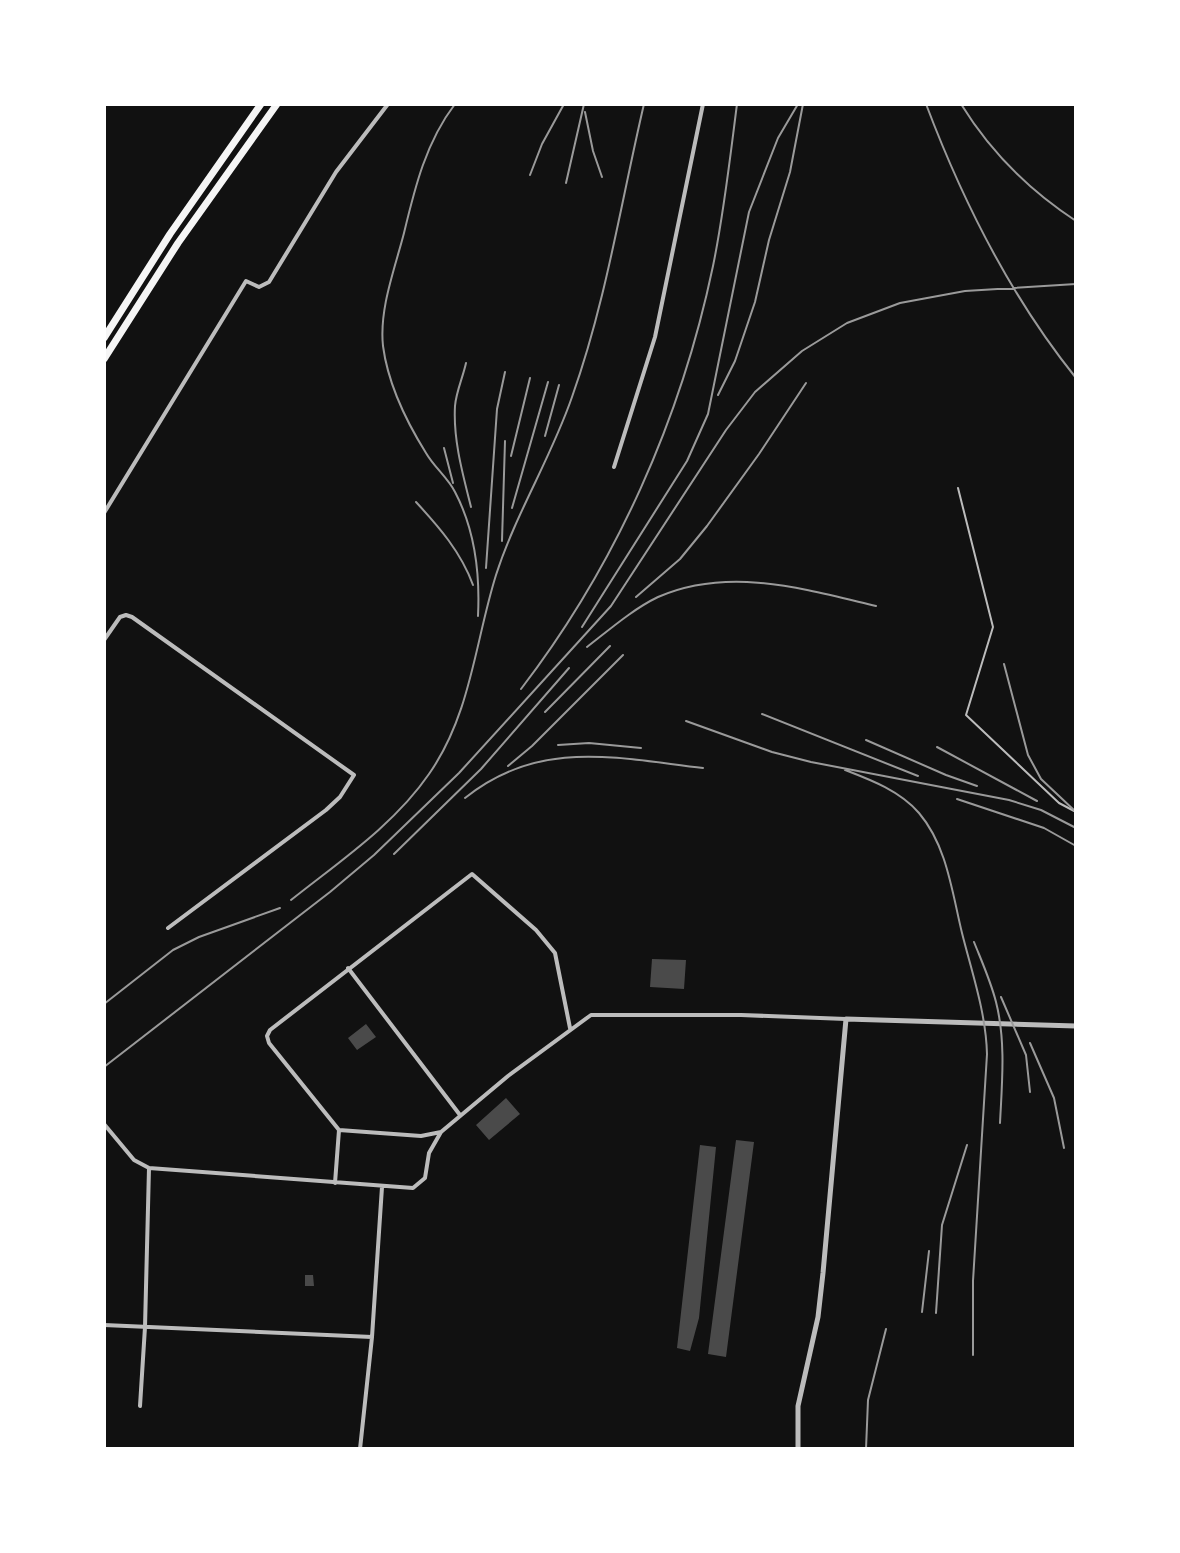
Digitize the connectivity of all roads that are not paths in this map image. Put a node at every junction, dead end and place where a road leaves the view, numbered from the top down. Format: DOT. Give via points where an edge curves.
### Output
graph roads {
  1 [pos="261,104"];
  2 [pos="277,104"];
  3 [pos="388,104"];
  4 [pos="703,104"];
  5 [pos="104,338"];
  6 [pos="104,359"];
  7 [pos="614,467"];
  8 [pos="958,488"];
  9 [pos="104,513"];
  10 [pos="104,640"];
  11 [pos="1076,812"];
  12 [pos="168,928"];
  13 [pos="348,968"];
  14 [pos="846,1019"];
  15 [pos="1076,1026"];
  16 [pos="570,1028"];
  17 [pos="460,1115"];
  18 [pos="104,1124"];
  19 [pos="339,1130"];
  20 [pos="441,1132"];
  21 [pos="149,1168"];
  22 [pos="335,1183"];
  23 [pos="382,1187"];
  24 [pos="104,1325"];
  25 [pos="145,1327"];
  26 [pos="372,1337"];
  27 [pos="140,1406"];
  28 [pos="360,1449"];
  29 [pos="798,1449"];
  1 -- 5 [label="highway"];
  2 -- 6 [label="highway"];
  3 -- 9 [label="street" via="336,172 269,282 259,287 246,281"];
  4 -- 7 [label="street" via="655,337"];
  8 -- 11 [label="lane" via="993,627 966,715 1059,803"];
  10 -- 12 [label="street" via="120,617 132,617 354,775 326,810"];
  13 -- 16 [label="street" via="472,874 555,953"];
  13 -- 17 [label="street"];
  13 -- 19 [label="street" via="267,1036"];
  14 -- 15 [label="street"];
  14 -- 16 [label="street" via="591,1015"];
  14 -- 29 [label="street" via="823,1273 798,1406"];
  16 -- 17 [label="street"];
  17 -- 20 [label="street"];
  18 -- 21 [label="street" via="134,1160"];
  19 -- 20 [label="street" via="421,1136"];
  19 -- 22 [label="street"];
  20 -- 23 [label="street" via="418,1185"];
  21 -- 22 [label="street"];
  21 -- 25 [label="street"];
  22 -- 23 [label="street"];
  23 -- 26 [label="street"];
  24 -- 25 [label="street"];
  25 -- 26 [label="street"];
  25 -- 27 [label="street"];
  26 -- 28 [label="street"];
}
